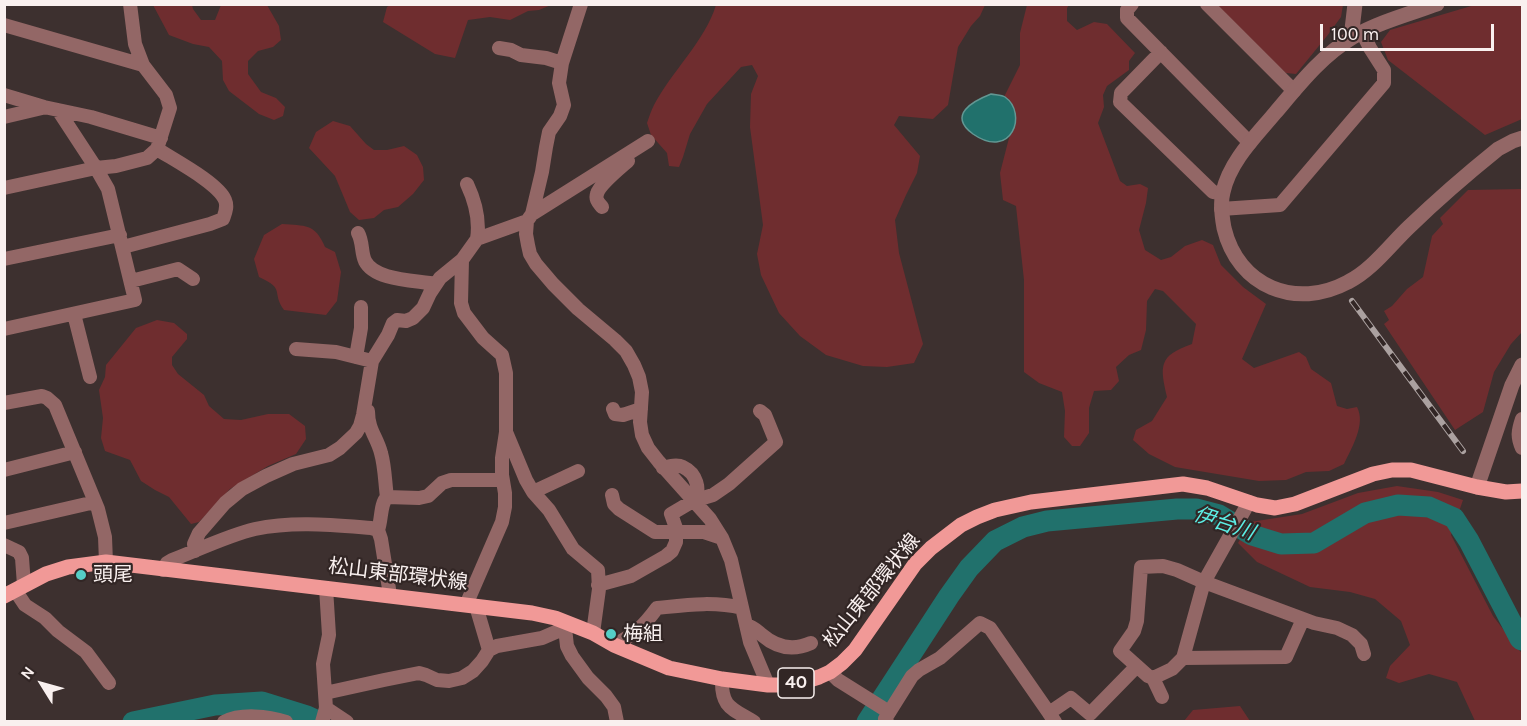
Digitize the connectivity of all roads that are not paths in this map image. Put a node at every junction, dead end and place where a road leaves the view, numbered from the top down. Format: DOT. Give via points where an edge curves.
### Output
graph roads {
  1 [pos="130,4"];
  2 [pos="581,4"];
  3 [pos="1132,4"];
  4 [pos="1207,4"];
  5 [pos="1355,4"];
  6 [pos="1437,4"];
  7 [pos="1420,7"];
  8 [pos="4,25"];
  9 [pos="1357,35"];
  10 [pos="499,48"];
  11 [pos="1161,52"];
  12 [pos="562,63"];
  13 [pos="143,65"];
  14 [pos="1294,91"];
  15 [pos="4,95"];
  16 [pos="51,109"];
  17 [pos="4,117"];
  18 [pos="1522,138"];
  19 [pos="1250,142"];
  20 [pos="159,144"];
  21 [pos="96,168"];
  22 [pos="467,184"];
  23 [pos="4,188"];
  24 [pos="1222,201"];
  25 [pos="602,207"];
  26 [pos="530,218"];
  27 [pos="358,233"];
  28 [pos="477,239"];
  29 [pos="121,241"];
  30 [pos="4,259"];
  31 [pos="462,260"];
  32 [pos="193,279"];
  33 [pos="131,281"];
  34 [pos="436,284"];
  35 [pos="361,307"];
  36 [pos="74,314"];
  37 [pos="4,329"];
  38 [pos="296,350"];
  39 [pos="356,357"];
  40 [pos="372,361"];
  41 [pos="1522,365"];
  42 [pos="90,377"];
  43 [pos="366,398"];
  44 [pos="4,403"];
  45 [pos="613,409"];
  46 [pos="641,409"];
  47 [pos="760,411"];
  48 [pos="1522,418"];
  49 [pos="506,432"];
  50 [pos="1521,440"];
  51 [pos="75,452"];
  52 [pos="4,470"];
  53 [pos="578,471"];
  54 [pos="503,480"];
  55 [pos="1477,487"];
  56 [pos="1522,491"];
  57 [pos="533,492"];
  58 [pos="612,495"];
  59 [pos="387,497"];
  60 [pos="693,501"];
  61 [pos="95,502"];
  62 [pos="1249,502"];
  63 [pos="4,523"];
  64 [pos="378,530"];
  65 [pos="676,532"];
  66 [pos="722,538"];
  67 [pos="4,545"];
  68 [pos="195,551"];
  69 [pos="106,562"];
  70 [pos="163,570"];
  71 [pos="1204,582"];
  72 [pos="598,585"];
  73 [pos="326,588"];
  74 [pos="14,591"];
  75 [pos="390,595"];
  76 [pos="471,605"];
  77 [pos="742,608"];
  78 [pos="1303,619"];
  79 [pos="566,625"];
  80 [pos="746,625"];
  81 [pos="593,633"];
  82 [pos="811,644"];
  83 [pos="614,645"];
  84 [pos="489,650"];
  85 [pos="1364,654"];
  86 [pos="1183,658"];
  87 [pos="1137,666"];
  88 [pos="830,672"];
  89 [pos="1153,678"];
  90 [pos="722,679"];
  91 [pos="109,683"];
  92 [pos="768,685"];
  93 [pos="325,693"];
  94 [pos="1162,697"];
  95 [pos="324,714"];
  96 [pos="888,714"];
  97 [pos="1052,717"];
  98 [pos="224,722"];
  99 [pos="286,722"];
  100 [pos="347,722"];
  101 [pos="617,722"];
  102 [pos="753,722"];
  1 -- 13 [label="street" via="135,44"];
  2 -- 12 [label="street"];
  3 -- 11 [label="street" via="1127,18"];
  4 -- 14 [label="street"];
  5 -- 9 [label="street"];
  6 -- 7 [label="street"];
  7 -- 9 [label="street"];
  8 -- 13 [label="street"];
  9 -- 14 [label="street" via="1324,58"];
  9 -- 24 [label="street" via="1384,70 1384,83 1280,205"];
  10 -- 12 [label="street"];
  11 -- 19 [label="street"];
  11 -- 24 [label="street" via="1121,93 1120,102"];
  12 -- 26 [label="street" via="558,83 564,105 549,132"];
  13 -- 20 [label="street" via="166,95 170,108"];
  14 -- 19 [label="street"];
  15 -- 16 [label="street"];
  16 -- 17 [label="street"];
  16 -- 20 [label="street" via="91,117"];
  16 -- 21 [label="street"];
  18 -- 24 [label="street" via="1498,149 1479,164 1366,269 1350,281 1317,294 1282,292 1246,270 1227,239"];
  19 -- 24 [label="street" via="1228,177"];
  20 -- 21 [label="street" via="147,158"];
  20 -- 29 [label="street" via="213,185 225,200 226,209 222,219 210,224"];
  21 -- 23 [label="street"];
  21 -- 29 [label="street" via="108,189"];
  22 -- 28 [label="street" via="477,216"];
  25 -- 26 [label="street" via="597,201 600,188 644,144"];
  26 -- 28 [label="street"];
  26 -- 46 [label="street" via="526,234 530,254 553,285 626,351 639,377"];
  27 -- 34 [label="street" via="366,263 372,270 384,276"];
  28 -- 31 [label="street"];
  29 -- 30 [label="street"];
  29 -- 33 [label="street"];
  31 -- 34 [label="street"];
  31 -- 49 [label="street" via="464,313 502,355 506,373"];
  32 -- 33 [label="street" via="178,269"];
  33 -- 36 [label="street" via="135,300"];
  34 -- 40 [label="street" via="423,309 413,318 393,323"];
  35 -- 39 [label="street"];
  36 -- 37 [label="street"];
  36 -- 42 [label="street"];
  38 -- 39 [label="street"];
  39 -- 40 [label="street"];
  40 -- 43 [label="street"];
  41 -- 55 [label="street"];
  43 -- 59 [label="street" via="369,427 381,451"];
  43 -- 68 [label="street" via="360,426 349,441 329,455 294,465 242,489 199,533"];
  44 -- 51 [label="street" via="35,396 47,398 55,405"];
  45 -- 46 [label="street" via="615,414 623,415"];
  46 -- 60 [label="street" via="642,435 648,448"];
  47 -- 60 [label="street" via="776,442 729,484 713,495"];
  48 -- 50 [label="street" via="1518,431"];
  49 -- 54 [label="street"];
  49 -- 57 [label="street"];
  51 -- 52 [label="street"];
  51 -- 61 [label="street"];
  53 -- 57 [label="street"];
  54 -- 59 [label="street" via="451,480 428,496"];
  54 -- 76 [label="street" via="506,500 502,522"];
  55 -- 56 [label="main road, 松山東部環状線 / 40"];
  55 -- 62 [label="main road, 松山東部環状線 / 40" via="1411,470 1392,470 1295,504 1275,508"];
  57 -- 72 [label="street" via="573,549 598,570"];
  58 -- 65 [label="street" via="619,509 649,529"];
  59 -- 64 [label="street"];
  60 -- 65 [label="street" via="670,514"];
  60 -- 66 [label="street"];
  61 -- 63 [label="street"];
  61 -- 69 [label="street" via="105,537"];
  62 -- 71 [label="street"];
  62 -- 88 [label="main road, 松山東部環状線 / 40" via="1184,484 1031,502 977,517 945,536 915,564 855,650"];
  64 -- 68 [label="street" via="286,525 254,529"];
  64 -- 75 [label="street"];
  65 -- 66 [label="street" via="704,532"];
  65 -- 72 [label="street" via="676,542 666,556 631,576"];
  66 -- 77 [label="street"];
  67 -- 74 [label="street" via="22,558"];
  68 -- 70 [label="street" via="172,560"];
  69 -- 70 [label="main road, 松山東部環状線 / 40"];
  69 -- 74 [label="main road, 松山東部環状線 / 40" via="68,567"];
  70 -- 73 [label="main road, 松山東部環状線 / 40"];
  71 -- 78 [label="street"];
  71 -- 86 [label="street"];
  71 -- 87 [label="street" via="1163,566 1141,567 1137,621 1120,651"];
  72 -- 81 [label="street"];
  73 -- 75 [label="main road, 松山東部環状線 / 40"];
  73 -- 93 [label="street" via="329,635 323,664"];
  74 -- 91 [label="street" via="25,605 86,652"];
  75 -- 76 [label="main road, 松山東部環状線 / 40"];
  76 -- 79 [label="main road, 松山東部環状線 / 40" via="532,613"];
  76 -- 84 [label="street"];
  77 -- 80 [label="street"];
  77 -- 83 [label="street" via="699,603 657,608 643,627"];
  78 -- 85 [label="street" via="1352,635"];
  78 -- 86 [label="street" via="1286,657"];
  79 -- 81 [label="main road, 松山東部環状線 / 40"];
  79 -- 84 [label="street" via="542,638"];
  79 -- 101 [label="street" via="567,646 572,656 614,707"];
  80 -- 82 [label="street" via="783,647 796,649"];
  80 -- 92 [label="street"];
  81 -- 83 [label="main road, 松山東部環状線 / 40"];
  83 -- 90 [label="main road, 松山東部環状線 / 40" via="669,668"];
  84 -- 93 [label="street" via="462,678 437,680 419,674"];
  86 -- 89 [label="street" via="1172,669"];
  87 -- 89 [label="street"];
  87 -- 97 [label="street" via="1090,714 1071,698"];
  88 -- 92 [label="main road, 松山東部環状線 / 40" via="800,683"];
  88 -- 96 [label="street"];
  89 -- 94 [label="street"];
  90 -- 92 [label="main road, 松山東部環状線 / 40"];
  90 -- 102 [label="street" via="725,702"];
  93 -- 95 [label="street"];
  95 -- 100 [label="street"];
  96 -- 97 [label="street" via="912,676 940,658 980,623 990,628"];
  98 -- 99 [label="street" via="231,718 270,716"];
}
